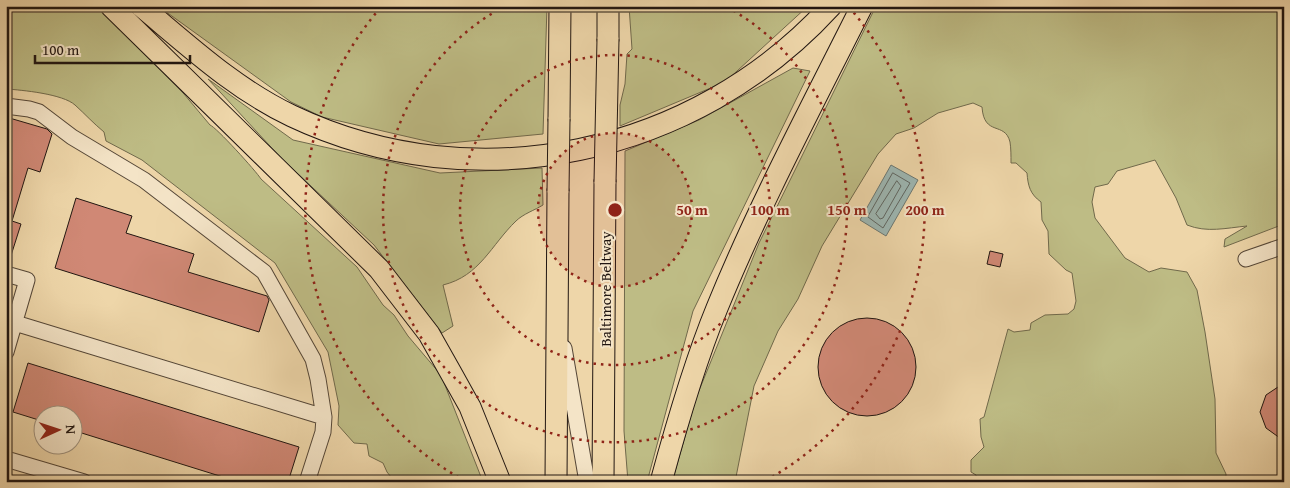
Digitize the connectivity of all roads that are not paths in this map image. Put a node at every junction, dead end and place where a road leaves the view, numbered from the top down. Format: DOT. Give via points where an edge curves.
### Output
graph roads {
  1 [pos="111,6"];
  2 [pos="141,6"];
  3 [pos="560,6"];
  4 [pos="608,6"];
  5 [pos="830,6"];
  6 [pos="862,6"];
  7 [pos="6,106"];
  8 [pos="1284,246"];
  9 [pos="1246,259"];
  10 [pos="6,274"];
  11 [pos="557,307"];
  12 [pos="15,323"];
  13 [pos="6,352"];
  14 [pos="324,418"];
  15 [pos="6,459"];
  16 [pos="84,482"];
  17 [pos="306,482"];
  18 [pos="500,482"];
  19 [pos="556,482"];
  20 [pos="587,482"];
  21 [pos="603,482"];
  22 [pos="661,482"];
  1 -- 18 [label="highway" via="379,269 429,334 470,407"];
  2 -- 5 [label="highway" via="225,76 292,116 390,149 460,158 505,159 548,155 618,141 694,111 756,74 786,50"];
  3 -- 11 [label="highway, bridge"];
  4 -- 21 [label="highway, Baltimore Beltway, bridge"];
  6 -- 22 [label="highway" via="727,285 695,366"];
  7 -- 14 [label="lane" via="39,112 72,137 157,190 264,272 313,359"];
  8 -- 9 [label="lane"];
  10 -- 12 [label="lane" via="27,280"];
  11 -- 19 [label="highway"];
  11 -- 20 [label="lane"];
  12 -- 13 [label="lane"];
  12 -- 14 [label="lane"];
  14 -- 17 [label="lane"];
  15 -- 16 [label="lane"];
}
